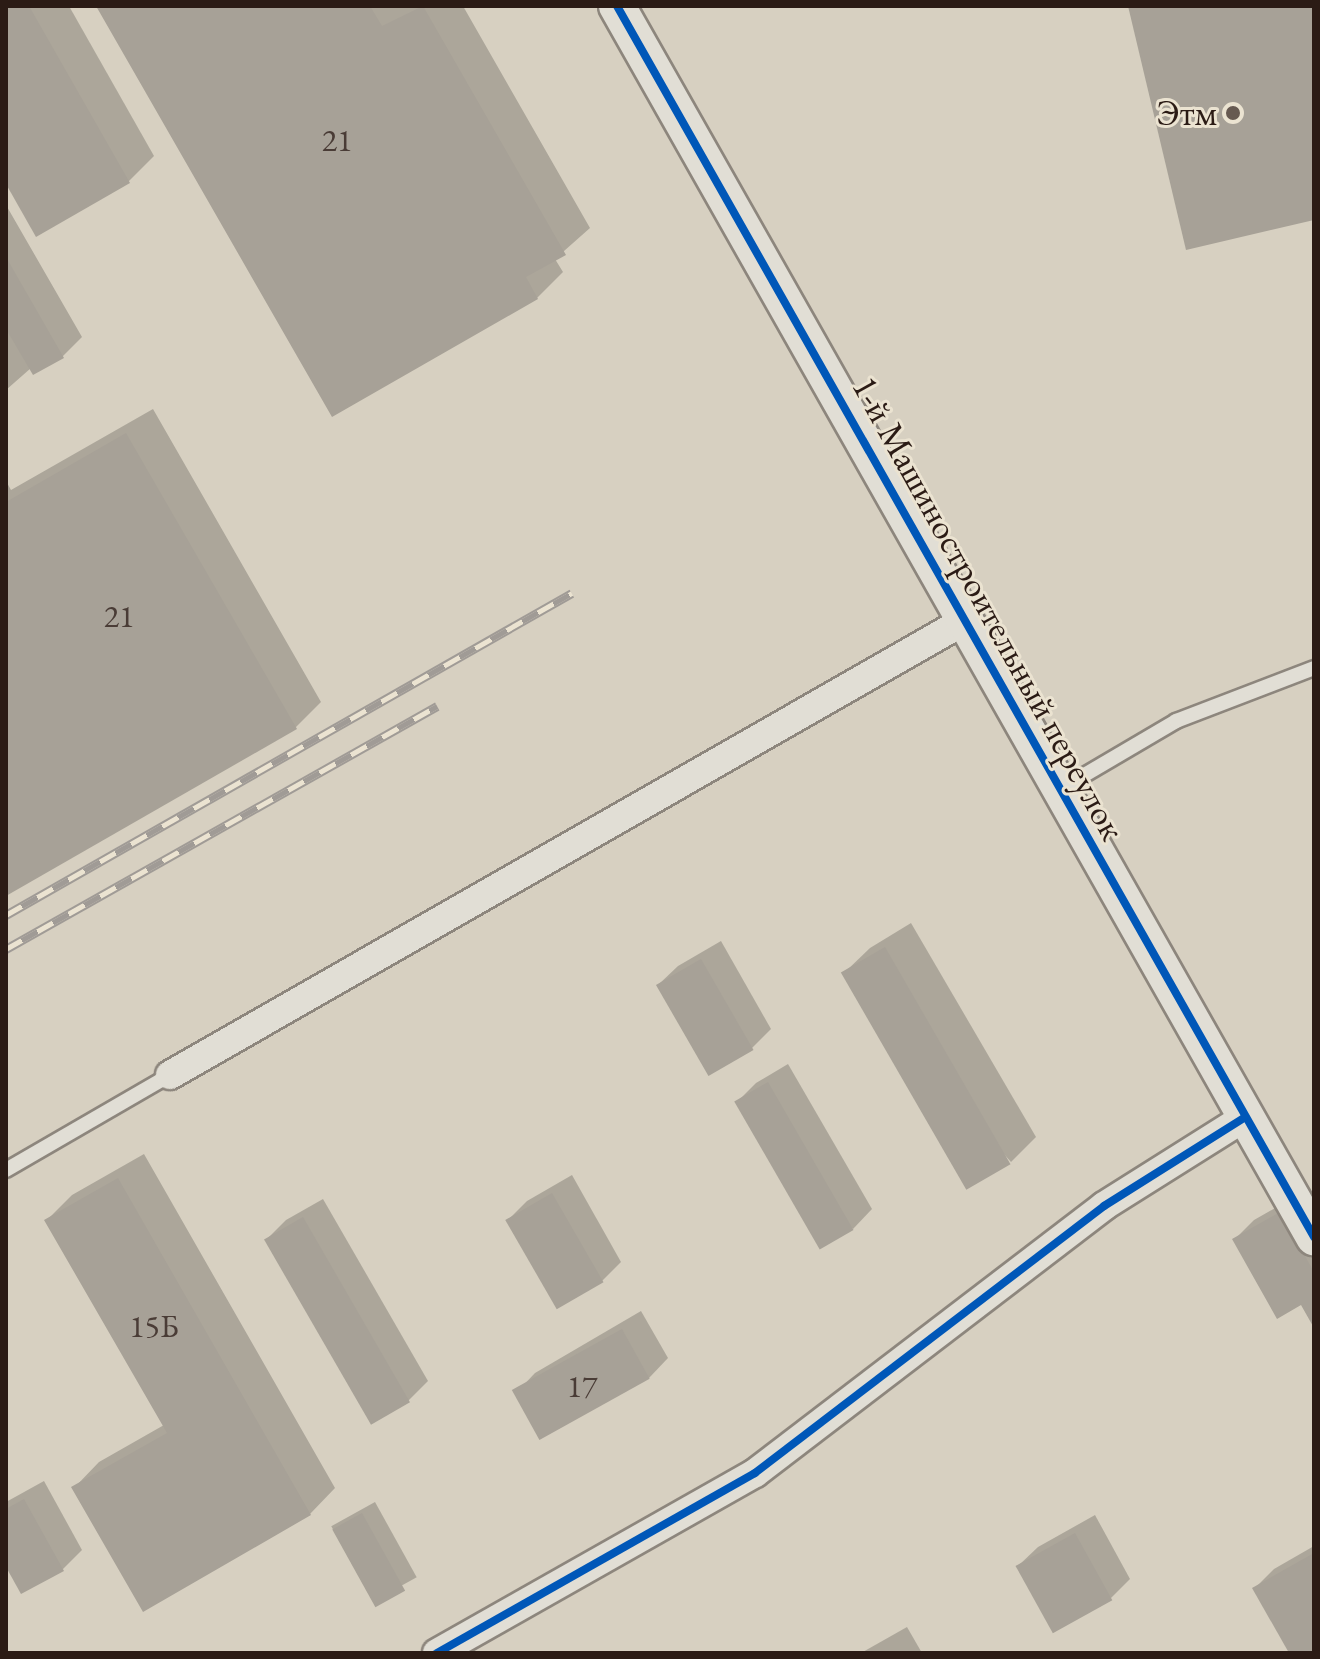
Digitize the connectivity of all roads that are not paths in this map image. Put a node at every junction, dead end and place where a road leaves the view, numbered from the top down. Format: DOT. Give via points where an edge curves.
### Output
graph roads {
  1 [pos="617,6"];
  2 [pos="964,621"];
  3 [pos="1314,668"];
  4 [pos="1059,790"];
  5 [pos="170,1075"];
  6 [pos="1244,1118"];
  7 [pos="6,1170"];
  8 [pos="1314,1237"];
  9 [pos="437,1653"];
  1 -- 2 [label="street, 1-й Машиностроительный переулок"];
  2 -- 4 [label="street, 1-й Машиностроительный переулок"];
  2 -- 5 [label="street"];
  3 -- 4 [label="lane" via="1176,721"];
  4 -- 6 [label="street, 1-й Машиностроительный переулок"];
  5 -- 7 [label="lane"];
  6 -- 8 [label="street, 1-й Машиностроительный переулок"];
  6 -- 9 [label="street" via="1104,1206 755,1473"];
}
